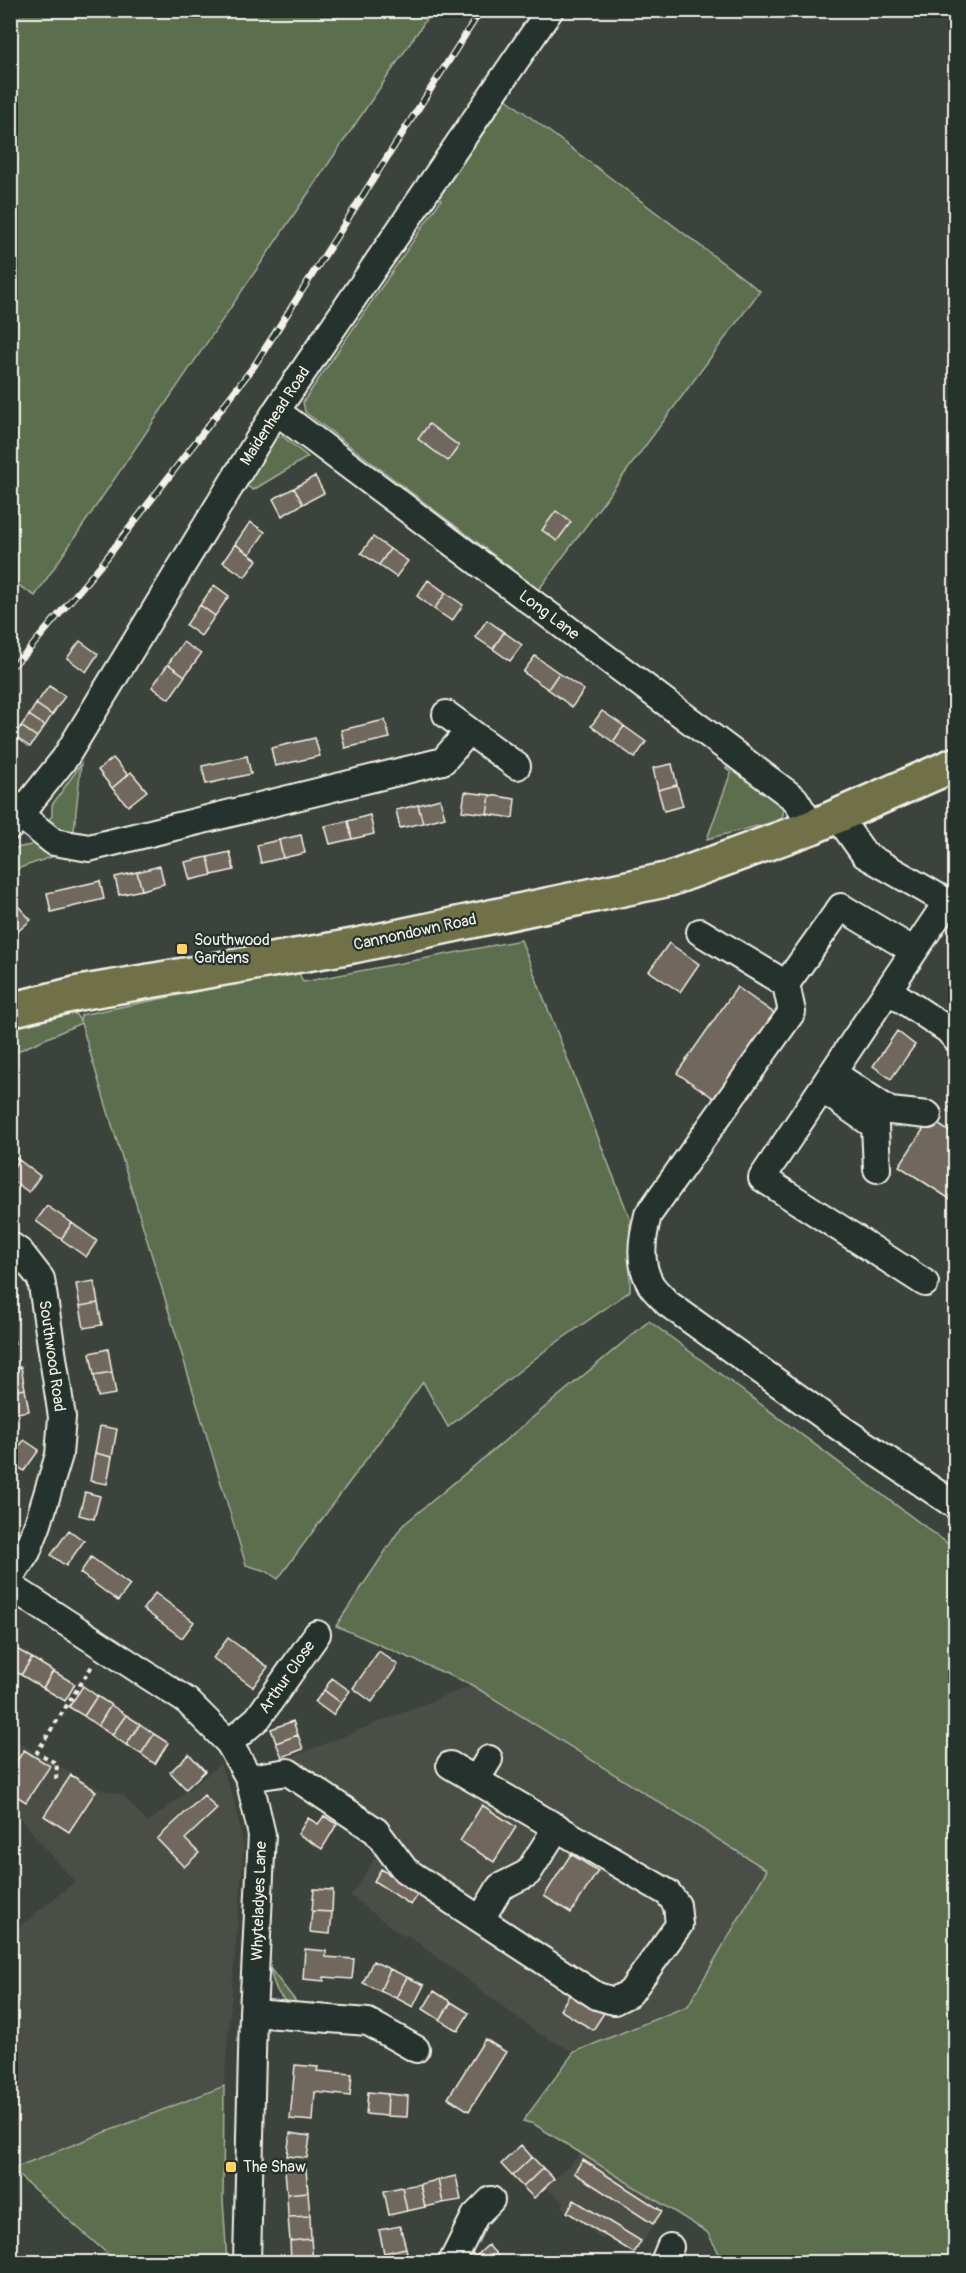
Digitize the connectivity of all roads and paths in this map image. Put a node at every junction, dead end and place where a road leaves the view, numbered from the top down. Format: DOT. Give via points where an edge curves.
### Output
graph roads {
  1 [pos="550,10"];
  2 [pos="276,411"];
  3 [pos="446,714"];
  4 [pos="469,731"];
  5 [pos="956,764"];
  6 [pos="517,766"];
  7 [pos="15,821"];
  8 [pos="825,822"];
  9 [pos="951,905"];
  10 [pos="700,932"];
  11 [pos="914,951"];
  12 [pos="786,984"];
  13 [pos="888,990"];
  14 [pos="10,1010"];
  15 [pos="956,1039"];
  16 [pos="827,1081"];
  17 [pos="928,1116"];
  18 [pos="877,1169"];
  19 [pos="10,1245"];
  20 [pos="925,1283"];
  21 [pos="956,1506"];
  22 [pos="10,1578"];
  23 [pos="10,1586"];
  24 [pos="317,1634"];
  25 [pos="104,1647"];
  26 [pos="229,1743"];
  27 [pos="450,1764"];
  28 [pos="249,1778"];
  29 [pos="56,1779"];
  30 [pos="557,1827"];
  31 [pos="481,1919"];
  32 [pos="253,2013"];
  33 [pos="416,2049"];
  34 [pos="493,2202"];
  35 [pos="247,2262"];
  36 [pos="452,2262"];
  1 -- 2 [label="street, Maidenhead Road"];
  2 -- 7 [label="street, Maidenhead Road" via="99,705 65,758"];
  2 -- 8 [label="street, Long Lane"];
  3 -- 4 [label="street"];
  4 -- 6 [label="street"];
  4 -- 7 [label="street" via="443,761 89,848 54,842"];
  5 -- 8 [label="main road, Cannondown Road"];
  8 -- 9 [label="street, Long Lane" via="865,855"];
  8 -- 14 [label="main road, Cannondown Road" via="670,879 353,946 79,993"];
  9 -- 11 [label="street"];
  10 -- 12 [label="street"];
  11 -- 12 [label="street" via="841,908"];
  11 -- 13 [label="street"];
  12 -- 21 [label="street" via="792,1012 648,1215 642,1240 643,1261 651,1284 667,1303 838,1427"];
  13 -- 15 [label="street"];
  13 -- 16 [label="street"];
  16 -- 17 [label="street" via="890,1112"];
  16 -- 18 [label="street" via="875,1126"];
  16 -- 20 [label="street" via="762,1178"];
  19 -- 22 [label="street, Southwood Road" via="41,1279 62,1417 59,1455 38,1524 27,1552"];
  23 -- 25 [label="street, Whyteladyes Lane"];
  24 -- 26 [label="street, Arthur Close" via="258,1718"];
  25 -- 26 [label="street, Whyteladyes Lane" via="187,1701"];
  25 -- 29 [label="path" via="37,1752 57,1764"];
  26 -- 28 [label="street, Whyteladyes Lane"];
  27 -- 30 [label="street" via="483,1769"];
  28 -- 31 [label="street" via="288,1772 376,1831 405,1870"];
  28 -- 32 [label="street, Whyteladyes Lane" via="262,1835"];
  30 -- 31 [label="street" via="528,1873 500,1887"];
  30 -- 31 [label="street" via="668,1893 677,1905 679,1925 630,1993 614,2001 597,1996"];
  32 -- 33 [label="street" via="368,2022"];
  32 -- 35 [label="street, Whyteladyes Lane"];
  34 -- 36 [label="street" via="475,2216"];
}
